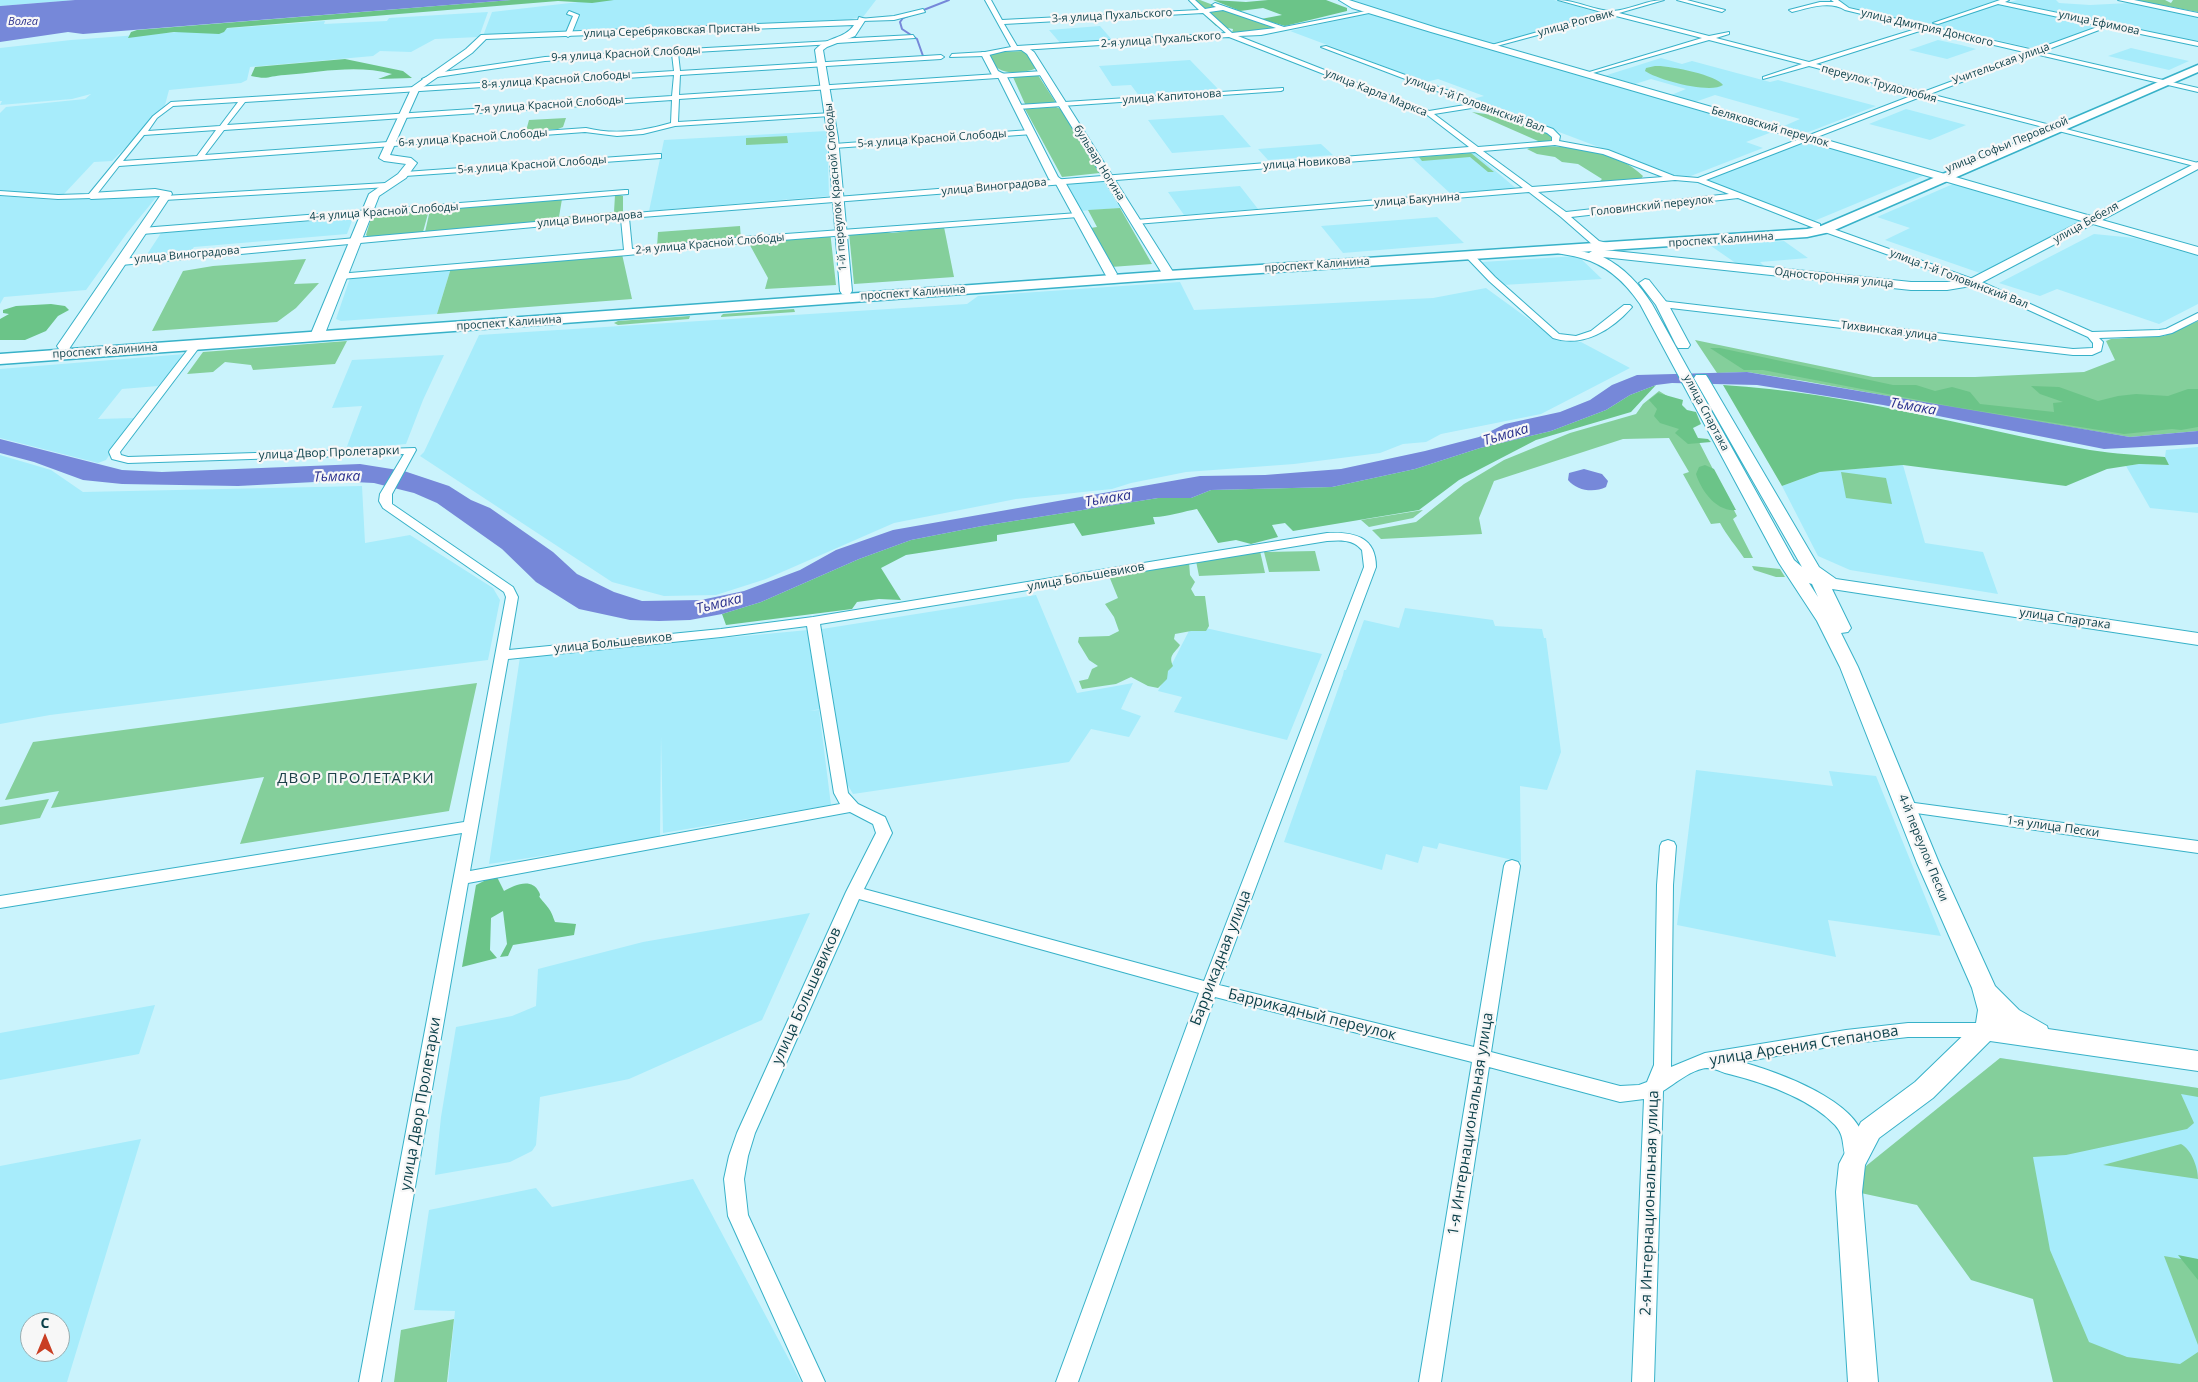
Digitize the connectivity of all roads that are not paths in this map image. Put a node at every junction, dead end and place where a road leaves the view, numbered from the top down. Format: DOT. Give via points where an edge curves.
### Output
graph roads {
  1 [pos="988,0"];
  2 [pos="1192,0"];
  3 [pos="1205,0"];
  4 [pos="1343,0"];
  5 [pos="1561,0"];
  6 [pos="1661,0"];
  7 [pos="1680,0"];
  8 [pos="2122,0"];
  9 [pos="2003,1"];
  10 [pos="1836,2"];
  11 [pos="1222,8"];
  12 [pos="1722,10"];
  13 [pos="1792,10"];
  14 [pos="923,11"];
  15 [pos="1204,11"];
  16 [pos="1369,11"];
  17 [pos="569,13"];
  18 [pos="1612,14"];
  19 [pos="2198,15"];
  20 [pos="861,21"];
  21 [pos="1002,22"];
  22 [pos="2107,25"];
  23 [pos="1924,27"];
  24 [pos="1285,29"];
  25 [pos="1727,33"];
  26 [pos="568,35"];
  27 [pos="1232,36"];
  28 [pos="913,37"];
  29 [pos="1709,39"];
  30 [pos="834,42"];
  31 [pos="2198,44"];
  32 [pos="1492,46"];
  33 [pos="1324,47"];
  34 [pos="1023,50"];
  35 [pos="675,52"];
  36 [pos="2033,52"];
  37 [pos="985,54"];
  38 [pos="952,56"];
  39 [pos="941,57"];
  40 [pos="820,63"];
  41 [pos="2198,64"];
  42 [pos="1809,65"];
  43 [pos="2198,68"];
  44 [pos="677,72"];
  45 [pos="1043,73"];
  46 [pos="1588,74"];
  47 [pos="436,75"];
  48 [pos="1002,76"];
  49 [pos="1765,78"];
  50 [pos="421,80"];
  51 [pos="2161,82"];
  52 [pos="825,87"];
  53 [pos="415,89"];
  54 [pos="1281,89"];
  55 [pos="2198,90"];
  56 [pos="1920,95"];
  57 [pos="676,97"];
  58 [pos="242,101"];
  59 [pos="1063,104"];
  60 [pos="1476,105"];
  61 [pos="1018,107"];
  62 [pos="1428,113"];
  63 [pos="405,114"];
  64 [pos="830,114"];
  65 [pos="674,124"];
  66 [pos="223,127"];
  67 [pos="2054,129"];
  68 [pos="1030,132"];
  69 [pos="143,133"];
  70 [pos="1806,137"];
  71 [pos="390,144"];
  72 [pos="1555,144"];
  73 [pos="834,146"];
  74 [pos="1478,149"];
  75 [pos="658,156"];
  76 [pos="200,158"];
  77 [pos="116,164"];
  78 [pos="2198,165"];
  79 [pos="405,174"];
  80 [pos="1939,176"];
  81 [pos="1109,178"];
  82 [pos="1675,178"];
  83 [pos="1699,180"];
  84 [pos="1060,182"];
  85 [pos="386,185"];
  86 [pos="1532,191"];
  87 [pos="625,192"];
  88 [pos="0,193"];
  89 [pos="91,196"];
  90 [pos="1739,196"];
  91 [pos="164,198"];
  92 [pos="838,199"];
  93 [pos="366,213"];
  94 [pos="1078,215"];
  95 [pos="1564,215"];
  96 [pos="625,216"];
  97 [pos="2090,220"];
  98 [pos="1136,222"];
  99 [pos="1821,227"];
  100 [pos="142,230"];
  101 [pos="840,233"];
  102 [pos="356,239"];
  103 [pos="1563,247"];
  104 [pos="1603,249"];
  105 [pos="2198,251"];
  106 [pos="628,252"];
  107 [pos="1643,252"];
  108 [pos="1470,256"];
  109 [pos="121,262"];
  110 [pos="1628,266"];
  111 [pos="1168,272"];
  112 [pos="1111,274"];
  113 [pos="341,276"];
  114 [pos="1973,282"];
  115 [pos="842,295"];
  116 [pos="1662,304"];
  117 [pos="1627,307"];
  118 [pos="490,316"];
  119 [pos="2198,316"];
  120 [pos="473,326"];
  121 [pos="319,332"];
  122 [pos="217,335"];
  123 [pos="2091,335"];
  124 [pos="196,345"];
  125 [pos="64,346"];
  126 [pos="0,352"];
  127 [pos="44,356"];
  128 [pos="0,359"];
  129 [pos="1685,362"];
  130 [pos="1704,395"];
  131 [pos="1755,505"];
  132 [pos="1775,506"];
  133 [pos="1357,540"];
  134 [pos="1787,563"];
  135 [pos="1818,577"];
  136 [pos="1850,587"];
  137 [pos="813,621"];
  138 [pos="1841,624"];
  139 [pos="2198,639"];
  140 [pos="502,655"];
  141 [pos="1849,667"];
  142 [pos="1907,807"];
  143 [pos="852,808"];
  144 [pos="471,826"];
  145 [pos="1668,846"];
  146 [pos="2198,847"];
  147 [pos="1512,866"];
  148 [pos="462,878"];
  149 [pos="854,892"];
  150 [pos="0,902"];
  151 [pos="1984,988"];
  152 [pos="1209,989"];
  153 [pos="1985,1030"];
  154 [pos="2059,1040"];
  155 [pos="1482,1057"];
  156 [pos="1705,1060"];
  157 [pos="2198,1061"];
  158 [pos="1654,1086"];
  159 [pos="1852,1164"];
  160 [pos="370,1382"];
  161 [pos="814,1382"];
  162 [pos="1067,1382"];
  163 [pos="1430,1382"];
  164 [pos="1643,1382"];
  165 [pos="1863,1382"];
  1 -- 21 [label="street, бульвар Ногина"];
  2 -- 15 [label="street, улица Карла Маркса"];
  3 -- 11 [label="street"];
  4 -- 16 [label="street, Беляковский переулок"];
  5 -- 18 [label="street, переулок Трудолюбия"];
  6 -- 18 [label="street, улица Роговик"];
  7 -- 12 [label="street"];
  8 -- 19 [label="street"];
  9 -- 22 [label="street, улица Ефимова"];
  9 -- 23 [label="street"];
  10 -- 13 [label="street"];
  10 -- 23 [label="street, улица Дмитрия Донского" via="1847,9"];
  11 -- 15 [label="street, 3-я улица Пухальского"];
  11 -- 24 [label="street"];
  14 -- 20 [label="street, улица Серебряковская Пристань"];
  15 -- 21 [label="street, 3-я улица Пухальского"];
  15 -- 27 [label="street, улица Карла Маркса"];
  16 -- 24 [label="street, 2-я улица Пухальского"];
  16 -- 32 [label="street, Беляковский переулок"];
  17 -- 26 [label="street" via="576,15"];
  18 -- 29 [label="street, переулок Трудолюбия"];
  18 -- 32 [label="street, улица Роговик"];
  20 -- 26 [label="street, улица Серебряковская Пристань"];
  20 -- 30 [label="street" via="854,33"];
  21 -- 34 [label="street, бульвар Ногина"];
  22 -- 31 [label="street, улица Ефимова"];
  22 -- 36 [label="street, Учительская улица"];
  23 -- 36 [label="street, улица Дмитрия Донского"];
  23 -- 42 [label="street"];
  24 -- 27 [label="street, 2-я улица Пухальского"];
  25 -- 29 [label="street"];
  26 -- 47 [label="street, улица Серебряковская Пристань" via="484,37"];
  27 -- 34 [label="street, 2-я улица Пухальского"];
  27 -- 62 [label="street, улица Карла Маркса"];
  28 -- 30 [label="street, 9-я улица Красной Слободы"];
  29 -- 42 [label="street, переулок Трудолюбия"];
  29 -- 46 [label="street"];
  30 -- 35 [label="street, 9-я улица Красной Слободы"];
  30 -- 40 [label="street" via="819,49"];
  32 -- 46 [label="street, Беляковский переулок"];
  33 -- 60 [label="street, улица 1-й Головинский Вал"];
  34 -- 37 [label="street, 2-я улица Пухальского"];
  34 -- 45 [label="street, бульвар Ногина"];
  35 -- 44 [label="street"];
  35 -- 47 [label="street, 9-я улица Красной Слободы" via="546,59"];
  36 -- 51 [label="street, улица Дмитрия Донского"];
  36 -- 56 [label="street, Учительская улица"];
  37 -- 38 [label="street, 2-я улица Пухальского"];
  37 -- 48 [label="street" via="995,73"];
  39 -- 40 [label="street, 8-я улица Красной Слободы"];
  40 -- 44 [label="street, 8-я улица Красной Слободы"];
  40 -- 52 [label="street, 1-й переулок Красной Слободы"];
  41 -- 51 [label="main road, улица Софьи Перовской"];
  42 -- 49 [label="street"];
  42 -- 56 [label="street, переулок Трудолюбия"];
  43 -- 51 [label="main road, улица Софьи Перовской"];
  44 -- 53 [label="street, 8-я улица Красной Слободы"];
  44 -- 57 [label="street"];
  45 -- 48 [label="street, 7-я улица Красной Слободы"];
  45 -- 59 [label="street, бульвар Ногина"];
  46 -- 70 [label="street, Беляковский переулок"];
  47 -- 50 [label="street, 9-я улица Красной Слободы"];
  47 -- 53 [label="street"];
  48 -- 52 [label="street, 7-я улица Красной Слободы"];
  48 -- 61 [label="street"];
  51 -- 55 [label="street, улица Дмитрия Донского"];
  51 -- 67 [label="main road, улица Софьи Перовской"];
  52 -- 57 [label="street, 7-я улица Красной Слободы"];
  52 -- 64 [label="street, 1-й переулок Красной Слободы"];
  53 -- 58 [label="street, 8-я улица Красной Слободы"];
  53 -- 63 [label="street"];
  54 -- 59 [label="street, улица Капитонова"];
  56 -- 67 [label="street, переулок Трудолюбия"];
  56 -- 70 [label="street, Учительская улица"];
  57 -- 63 [label="street, 7-я улица Красной Слободы"];
  57 -- 65 [label="street"];
  58 -- 66 [label="street"];
  58 -- 69 [label="street, 8-я улица Красной Слободы" via="171,104"];
  59 -- 61 [label="street"];
  59 -- 81 [label="street, бульвар Ногина"];
  60 -- 62 [label="street"];
  60 -- 72 [label="street, улица 1-й Головинский Вал" via="1550,131 1556,136"];
  61 -- 68 [label="street"];
  62 -- 74 [label="street, улица Карла Маркса"];
  63 -- 66 [label="street, 7-я улица Красной Слободы"];
  63 -- 71 [label="street"];
  64 -- 65 [label="street, 6-я улица Красной Слободы"];
  64 -- 73 [label="street, 1-й переулок Красной Слободы"];
  65 -- 71 [label="street, 6-я улица Красной Слободы" via="644,131 600,133 583,130"];
  66 -- 69 [label="street, 7-я улица Красной Слободы"];
  66 -- 76 [label="street"];
  67 -- 78 [label="street, переулок Трудолюбия"];
  67 -- 80 [label="main road, улица Софьи Перовской"];
  68 -- 73 [label="street, 5-я улица Красной Слободы"];
  68 -- 84 [label="street" via="1054,179"];
  69 -- 77 [label="street"];
  70 -- 80 [label="street, Беляковский переулок"];
  70 -- 83 [label="street, Учительская улица"];
  71 -- 76 [label="street, 6-я улица Красной Слободы"];
  71 -- 79 [label="street" via="385,159 412,162"];
  72 -- 74 [label="street, улица Новикова"];
  72 -- 82 [label="street, улица 1-й Головинский Вал" via="1605,152"];
  73 -- 92 [label="street, 1-й переулок Красной Слободы"];
  74 -- 81 [label="street, улица Новикова"];
  74 -- 86 [label="street, улица Карла Маркса"];
  75 -- 79 [label="street, 5-я улица Красной Слободы"];
  76 -- 77 [label="street, 6-я улица Красной Слободы"];
  77 -- 89 [label="street"];
  78 -- 97 [label="street, улица Бебеля"];
  79 -- 85 [label="street"];
  80 -- 97 [label="street, Беляковский переулок"];
  80 -- 99 [label="main road, улица Софьи Перовской"];
  81 -- 84 [label="street, улица Новикова"];
  81 -- 98 [label="street, бульвар Ногина"];
  82 -- 83 [label="street, улица Бакунина"];
  82 -- 86 [label="street, улица Бакунина"];
  83 -- 90 [label="street, улица 1-й Головинский Вал"];
  84 -- 92 [label="street, улица Виноградова"];
  84 -- 94 [label="street"];
  85 -- 91 [label="street"];
  85 -- 93 [label="street" via="374,194"];
  86 -- 95 [label="street, улица Карла Маркса"];
  86 -- 98 [label="street, улица Бакунина"];
  87 -- 93 [label="street, 4-я улица Красной Слободы"];
  88 -- 89 [label="street"];
  89 -- 91 [label="street" via="158,192 167,194"];
  90 -- 95 [label="street, Головинский переулок"];
  90 -- 99 [label="street, улица 1-й Головинский Вал"];
  91 -- 100 [label="street"];
  92 -- 96 [label="street, улица Виноградова"];
  92 -- 101 [label="street, 1-й переулок Красной Слободы"];
  93 -- 100 [label="street, 4-я улица Красной Слободы"];
  93 -- 102 [label="street"];
  94 -- 101 [label="street, 2-я улица Красной Слободы"];
  94 -- 112 [label="street"];
  95 -- 104 [label="street, улица Карла Маркса"];
  96 -- 102 [label="street, улица Виноградова"];
  96 -- 106 [label="street"];
  97 -- 105 [label="street, Беляковский переулок"];
  97 -- 114 [label="street, улица Бебеля"];
  98 -- 111 [label="street, бульвар Ногина"];
  99 -- 104 [label="main road, проспект Калинина"];
  99 -- 107 [label="main road, проспект Калинина" via="1803,234"];
  99 -- 114 [label="street, улица 1-й Головинский Вал"];
  100 -- 109 [label="street"];
  101 -- 106 [label="street, 2-я улица Красной Слободы"];
  101 -- 115 [label="street, 1-й переулок Красной Слободы"];
  102 -- 109 [label="street, улица Виноградова"];
  102 -- 113 [label="street"];
  103 -- 104 [label="main road, проспект Калинина"];
  103 -- 104 [label="street, улица Спартака" via="1592,256"];
  103 -- 108 [label="main road, проспект Калинина"];
  103 -- 111 [label="main road, проспект Калинина"];
  104 -- 107 [label="main road, проспект Калинина"];
  104 -- 110 [label="street, улица Спартака"];
  104 -- 129 [label="street, улица Спартака" via="1642,298"];
  106 -- 113 [label="street, 2-я улица Красной Слободы"];
  107 -- 110 [label="street"];
  107 -- 114 [label="street, Односторонняя улица" via="1695,263 1911,286"];
  108 -- 111 [label="main road, проспект Калинина"];
  108 -- 117 [label="street" via="1544,326 1565,339 1594,333"];
  109 -- 125 [label="street"];
  110 -- 116 [label="street, улица Спартака"];
  111 -- 112 [label="main road, проспект Калинина"];
  111 -- 115 [label="main road, проспект Калинина"];
  112 -- 115 [label="main road, проспект Калинина"];
  113 -- 121 [label="street"];
  114 -- 123 [label="street, улица 1-й Головинский Вал"];
  115 -- 118 [label="main road, проспект Калинина"];
  115 -- 120 [label="main road, проспект Калинина"];
  116 -- 123 [label="street, Тихвинская улица" via="2073,352 2098,349 2098,342"];
  116 -- 129 [label="street, улица Спартака"];
  118 -- 120 [label="main road"];
  118 -- 121 [label="main road, проспект Калинина"];
  119 -- 123 [label="street" via="2159,333"];
  120 -- 121 [label="main road, проспект Калинина"];
  121 -- 122 [label="main road, проспект Калинина"];
  121 -- 124 [label="main road, проспект Калинина"];
  122 -- 124 [label="main road"];
  122 -- 125 [label="main road, проспект Калинина"];
  124 -- 127 [label="main road, проспект Калинина"];
  124 -- 140 [label="street, улица Двор Пролетарки" via="114,452 116,458 411,450 385,501 389,508 510,591 512,598"];
  125 -- 126 [label="main road, проспект Калинина"];
  125 -- 127 [label="main road"];
  127 -- 128 [label="main road, проспект Калинина"];
  129 -- 130 [label="street, улица Спартака"];
  130 -- 131 [label="street, улица Спартака"];
  130 -- 132 [label="street, улица Спартака"];
  131 -- 132 [label="street"];
  131 -- 134 [label="street, улица Спартака"];
  132 -- 135 [label="street, улица Спартака"];
  133 -- 137 [label="street, улица Большевиков" via="1327,537"];
  133 -- 152 [label="street, Баррикадная улица" via="1370,552 1370,568"];
  134 -- 135 [label="street, улица Спартака" via="1800,575"];
  134 -- 141 [label="street, 4-й переулок Пески" via="1826,621"];
  135 -- 136 [label="street, улица Спартака"];
  135 -- 138 [label="street, 4-й переулок Пески"];
  136 -- 138 [label="street, 4-й переулок Пески" via="1842,600"];
  136 -- 139 [label="street, улица Спартака"];
  137 -- 140 [label="street, улица Большевиков"];
  137 -- 143 [label="street" via="841,793"];
  138 -- 141 [label="street, 4-й переулок Пески" via="1852,662"];
  140 -- 144 [label="street, улица Двор Пролетарки"];
  141 -- 142 [label="street, 4-й переулок Пески"];
  142 -- 146 [label="street, 1-я улица Пески"];
  142 -- 151 [label="street, 4-й переулок Пески" via="1928,863"];
  143 -- 148 [label="street"];
  143 -- 149 [label="street, улица Большевиков" via="878,819 884,830"];
  144 -- 148 [label="street, улица Двор Пролетарки"];
  144 -- 150 [label="street"];
  145 -- 158 [label="street, 2-я Интернациональная улица" via="1663,1065"];
  147 -- 155 [label="street, 1-я Интернациональная улица"];
  148 -- 160 [label="street, улица Двор Пролетарки"];
  149 -- 152 [label="street, Баррикадный переулок"];
  149 -- 161 [label="street, улица Большевиков" via="748,1128 738,1152 733,1180 738,1216"];
  151 -- 153 [label="street, 4-й переулок Пески" via="1990,1010"];
  151 -- 154 [label="street" via="2011,1018"];
  152 -- 155 [label="street, Баррикадный переулок"];
  152 -- 162 [label="street, Баррикадная улица"];
  153 -- 154 [label="street, улица Арсения Степанова"];
  153 -- 156 [label="street, улица Арсения Степанова" via="1908,1030 1846,1036"];
  153 -- 159 [label="street" via="1924,1090 1870,1130"];
  154 -- 157 [label="street, улица Арсения Степанова"];
  155 -- 158 [label="street, Баррикадный переулок" via="1620,1094 1639,1093"];
  155 -- 163 [label="street, 1-я Интернациональная улица"];
  156 -- 158 [label="street, улица Арсения Степанова" via="1683,1067"];
  156 -- 159 [label="street" via="1743,1068 1803,1091 1822,1103 1844,1122 1854,1136 1856,1148"];
  158 -- 164 [label="street, 2-я Интернациональная улица"];
  159 -- 165 [label="street" via="1849,1192"];
}
